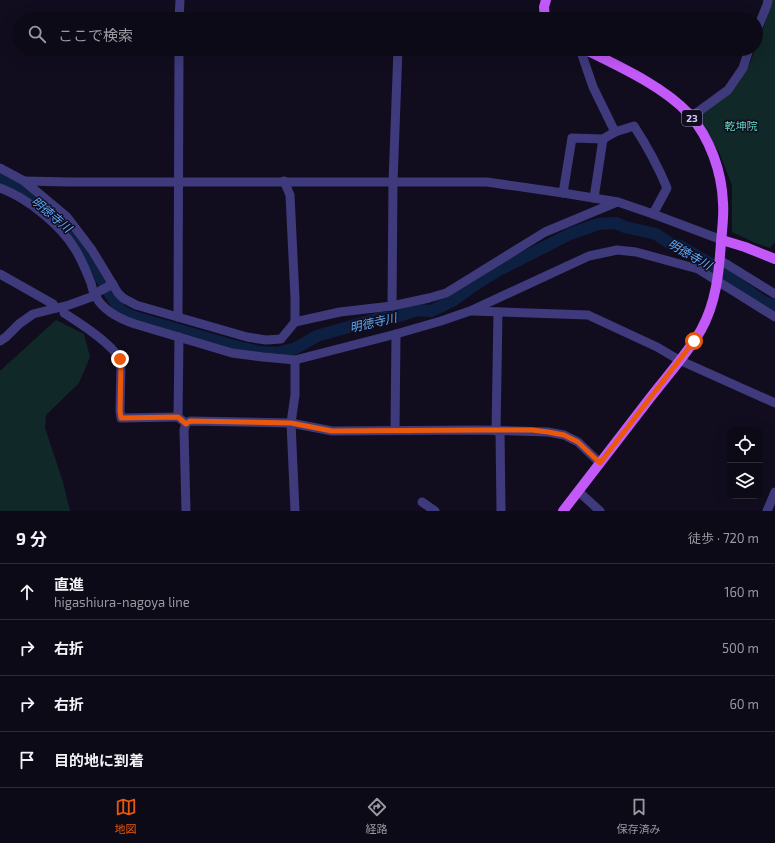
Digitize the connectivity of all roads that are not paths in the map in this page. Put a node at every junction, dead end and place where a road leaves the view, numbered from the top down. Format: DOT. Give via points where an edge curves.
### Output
graph roads {
  1 [pos="180,0"];
  2 [pos="546,0"];
  3 [pos="768,0"];
  4 [pos="180,12"];
  5 [pos="544,12"];
  6 [pos="763,15"];
  7 [pos="179,56"];
  8 [pos="398,56"];
  9 [pos="582,56"];
  10 [pos="587,56"];
  11 [pos="598,56"];
  12 [pos="747,56"];
  13 [pos="585,65"];
  14 [pos="691,117"];
  15 [pos="615,132"];
  16 [pos="602,139"];
  17 [pos="0,168"];
  18 [pos="24,181"];
  19 [pos="284,181"];
  20 [pos="179,182"];
  21 [pos="393,182"];
  22 [pos="0,188"];
  23 [pos="563,193"];
  24 [pos="594,198"];
  25 [pos="618,202"];
  26 [pos="653,214"];
  27 [pos="722,240"];
  28 [pos="775,259"];
  29 [pos="720,260"];
  30 [pos="0,274"];
  31 [pos="718,280"];
  32 [pos="111,285"];
  33 [pos="95,294"];
  34 [pos="775,294"];
  35 [pos="392,306"];
  36 [pos="60,311"];
  37 [pos="470,311"];
  38 [pos="498,312"];
  39 [pos="178,317"];
  40 [pos="775,317"];
  41 [pos="295,322"];
  42 [pos="396,334"];
  43 [pos="179,337"];
  44 [pos="0,340"];
  45 [pos="295,360"];
  46 [pos="679,360"];
  47 [pos="775,403"];
  48 [pos="178,417"];
  49 [pos="291,423"];
  50 [pos="186,424"];
  51 [pos="395,430"];
  52 [pos="498,431"];
  53 [pos="600,463"];
  54 [pos="578,491"];
  55 [pos="775,492"];
  56 [pos="422,502"];
  57 [pos="186,511"];
  58 [pos="295,511"];
  59 [pos="435,511"];
  60 [pos="501,511"];
  61 [pos="563,511"];
  62 [pos="600,511"];
  63 [pos="767,511"];
  1 -- 4 [label="street"];
  2 -- 5 [label="main road"];
  3 -- 6 [label="street"];
  7 -- 20 [label="street"];
  8 -- 21 [label="street"];
  9 -- 13 [label="street"];
  10 -- 13 [label="street"];
  11 -- 14 [label="main road, 23" via="657,88"];
  12 -- 14 [label="street" via="743,68 728,90"];
  13 -- 15 [label="street"];
  14 -- 27 [label="main road, 23" via="708,143 719,172 723,203"];
  15 -- 16 [label="street"];
  15 -- 26 [label="street" via="634,126 661,173 667,188"];
  16 -- 23 [label="street" via="572,138"];
  16 -- 24 [label="street"];
  17 -- 18 [label="street"];
  18 -- 20 [label="street"];
  18 -- 32 [label="street" via="67,216 92,250"];
  19 -- 20 [label="street"];
  19 -- 21 [label="street"];
  19 -- 41 [label="street" via="290,194"];
  20 -- 39 [label="street"];
  21 -- 23 [label="street" via="487,182"];
  21 -- 35 [label="street"];
  22 -- 33 [label="street" via="37,209 64,234 75,248"];
  23 -- 24 [label="street"];
  24 -- 25 [label="street"];
  25 -- 26 [label="street"];
  25 -- 35 [label="street" via="545,232 446,293"];
  26 -- 27 [label="street"];
  27 -- 28 [label="main road"];
  27 -- 29 [label="main road, 23"];
  29 -- 31 [label="main road, 23"];
  29 -- 34 [label="street"];
  30 -- 36 [label="street" via="53,304"];
  31 -- 37 [label="street" via="698,269 636,252 617,250 589,256"];
  31 -- 40 [label="street"];
  31 -- 46 [label="main road, 23" via="707,318"];
  32 -- 33 [label="street"];
  32 -- 39 [label="street" via="136,305"];
  33 -- 36 [label="street"];
  33 -- 43 [label="street" via="104,307 120,318"];
  35 -- 41 [label="street" via="340,312"];
  36 -- 44 [label="street" via="33,314"];
  36 -- 48 [label="street" via="98,337 120,359 121,418"];
  37 -- 38 [label="street"];
  37 -- 42 [label="street"];
  38 -- 46 [label="street" via="588,315"];
  38 -- 52 [label="street"];
  39 -- 41 [label="street" via="266,340 281,339"];
  42 -- 45 [label="street"];
  42 -- 51 [label="street"];
  43 -- 45 [label="street" via="232,352"];
  43 -- 48 [label="street"];
  45 -- 49 [label="street" via="295,395"];
  46 -- 47 [label="street"];
  46 -- 53 [label="main road, 23"];
  48 -- 50 [label="street"];
  49 -- 50 [label="street" via="190,421"];
  49 -- 51 [label="street" via="332,431"];
  49 -- 58 [label="street"];
  50 -- 57 [label="street"];
  51 -- 52 [label="street"];
  52 -- 53 [label="street" via="532,430 564,435 578,442"];
  52 -- 60 [label="street"];
  53 -- 54 [label="main road, 23"];
  54 -- 61 [label="main road, 23"];
  54 -- 62 [label="street"];
  55 -- 63 [label="street"];
  56 -- 59 [label="street"];
}
